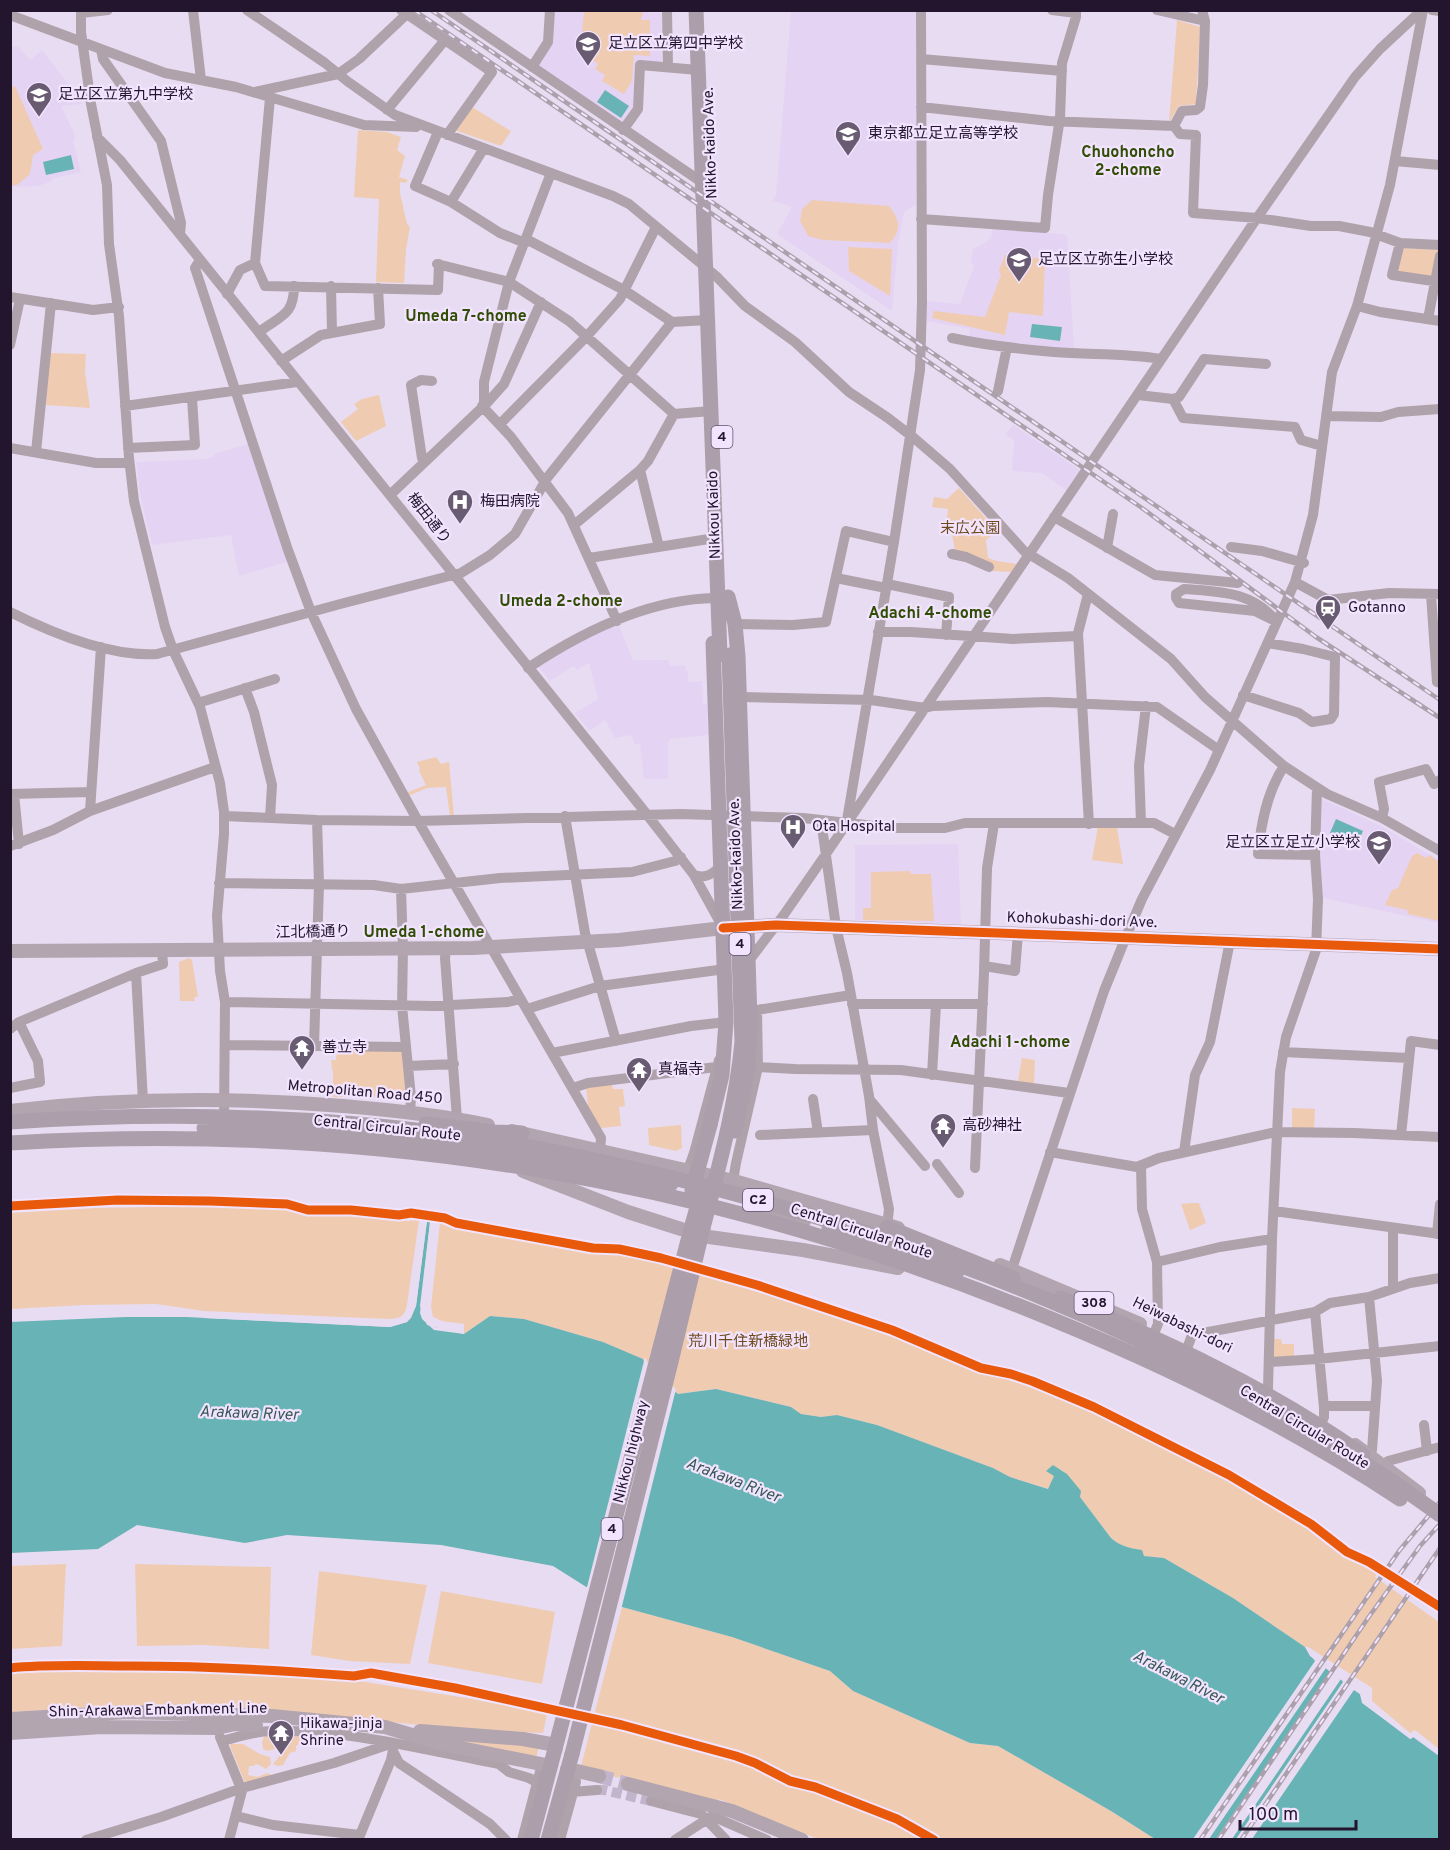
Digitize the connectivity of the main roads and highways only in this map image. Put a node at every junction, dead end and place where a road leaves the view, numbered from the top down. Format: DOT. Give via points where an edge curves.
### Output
graph roads {
  1 [pos="696,10"];
  2 [pos="706,10"];
  3 [pos="711,272"];
  4 [pos="717,581"];
  5 [pos="721,598"];
  6 [pos="725,655"];
  7 [pos="748,926"];
  8 [pos="723,928"];
  9 [pos="1440,949"];
  10 [pos="10,951"];
  11 [pos="10,1111"];
  12 [pos="28,1121"];
  13 [pos="10,1122"];
  14 [pos="224,1122"];
  15 [pos="10,1130"];
  16 [pos="522,1133"];
  17 [pos="10,1136"];
  18 [pos="10,1143"];
  19 [pos="447,1144"];
  20 [pos="489,1158"];
  21 [pos="711,1176"];
  22 [pos="676,1186"];
  23 [pos="823,1227"];
  24 [pos="887,1227"];
  25 [pos="695,1234"];
  26 [pos="971,1291"];
  27 [pos="1017,1294"];
  28 [pos="1250,1402"];
  29 [pos="1390,1492"];
  30 [pos="1414,1497"];
  31 [pos="1440,1509"];
  32 [pos="1440,1515"];
  33 [pos="1440,1521"];
  34 [pos="1440,1527"];
  35 [pos="10,1719"];
  36 [pos="340,1722"];
  37 [pos="10,1733"];
  38 [pos="393,1741"];
  39 [pos="557,1744"];
  40 [pos="544,1765"];
  41 [pos="598,1781"];
  42 [pos="572,1782"];
  43 [pos="628,1784"];
  44 [pos="531,1839"];
  45 [pos="548,1839"];
  46 [pos="802,1839"];
  1 -- 3 [label="highway, Nikko-kaido Ave. / 4"];
  2 -- 3 [label="highway, Nikko-kaido Ave. / 4"];
  3 -- 4 [label="highway, Nikkou Kaido / 4" via="708,320"];
  3 -- 5 [label="highway, Nikkou Kaido / 4"];
  4 -- 5 [label="highway, 4"];
  4 -- 6 [label="highway, Nikkou Kaido / 4"];
  5 -- 6 [label="highway, Nikkou Kaido / 4"];
  5 -- 7 [label="highway, 4" via="735,624"];
  5 -- 8 [label="highway, 4" via="712,656"];
  6 -- 25 [label="highway, Nikko-kaido Ave. / 4, bridge" via="738,863 742,1042 730,1119"];
  7 -- 8 [label="main road, Kohokubashi-dori Ave."];
  7 -- 9 [label="main road, Kohokubashi-dori Ave."];
  7 -- 25 [label="highway, 4, bridge" via="750,1044 746,1082 735,1131"];
  8 -- 10 [label="main road, 江北橋通り" via="491,948"];
  8 -- 25 [label="highway, 4, bridge" via="725,1044"];
  11 -- 16 [label="main road, Metropolitan Road 450" via="143,1101 298,1102 457,1119"];
  12 -- 13 [label="highway, Central Circular Route / C2, bridge"];
  12 -- 16 [label="highway, bridge" via="86,1112 184,1109 304,1113"];
  12 -- 30 [label="highway, Central Circular Route / C2, bridge" via="158,1117 368,1125 499,1142 605,1162 733,1193 949,1261 1117,1329 1295,1419"];
  14 -- 15 [label="main road" via="85,1124"];
  14 -- 20 [label="main road" via="225,1133 393,1143"];
  14 -- 22 [label="main road" via="436,1138 585,1164"];
  16 -- 21 [label="main road, Metropolitan Road 450"];
  17 -- 19 [label="highway, bridge" via="142,1128 254,1128"];
  18 -- 29 [label="highway, Central Circular Route / C2, bridge" via="199,1138 358,1146 520,1166 612,1182 738,1212 912,1266 1097,1338 1243,1407"];
  19 -- 20 [label="highway"];
  19 -- 22 [label="highway"];
  20 -- 25 [label="main road"];
  21 -- 24 [label="main road, Heiwabashi-dori / 308"];
  22 -- 23 [label="main road, 308"];
  23 -- 27 [label="highway"];
  23 -- 28 [label="main road, 308" via="960,1270 1093,1323"];
  24 -- 30 [label="highway, bridge" via="1181,1350 1249,1384 1346,1442"];
  24 -- 31 [label="main road, Heiwabashi-dori / 308" via="1012,1269 1188,1346 1322,1422"];
  25 -- 26 [label="main road" via="869,1262"];
  25 -- 39 [label="highway, Nikkou highway / 4" via="669,1287 665,1322"];
  25 -- 45 [label="highway, Nikkou highway / 4, bridge" via="693,1299 671,1362"];
  26 -- 27 [label="highway"];
  26 -- 28 [label="main road" via="1163,1372 1188,1375"];
  27 -- 29 [label="highway, bridge" via="1256,1405 1333,1449"];
  28 -- 33 [label="main road, 308"];
  29 -- 34 [label="highway, Central Circular Route / C2, bridge"];
  30 -- 32 [label="highway, Central Circular Route / C2, bridge"];
  35 -- 36 [label="main road, Shin-Arakawa Embankment Line" via="128,1713 272,1716"];
  36 -- 37 [label="main road, Shin-Arakawa Embankment Line" via="328,1729 236,1731 219,1735 102,1727"];
  36 -- 38 [label="main road, Shin-Arakawa Embankment Line"];
  38 -- 39 [label="main road, Shin-Arakawa Embankment Line" via="522,1739"];
  38 -- 40 [label="main road, Shin-Arakawa Embankment Line" via="435,1742"];
  39 -- 44 [label="highway, 4, bridge"];
  41 -- 42 [label="main road"];
  43 -- 46 [label="main road" via="732,1811"];
}
